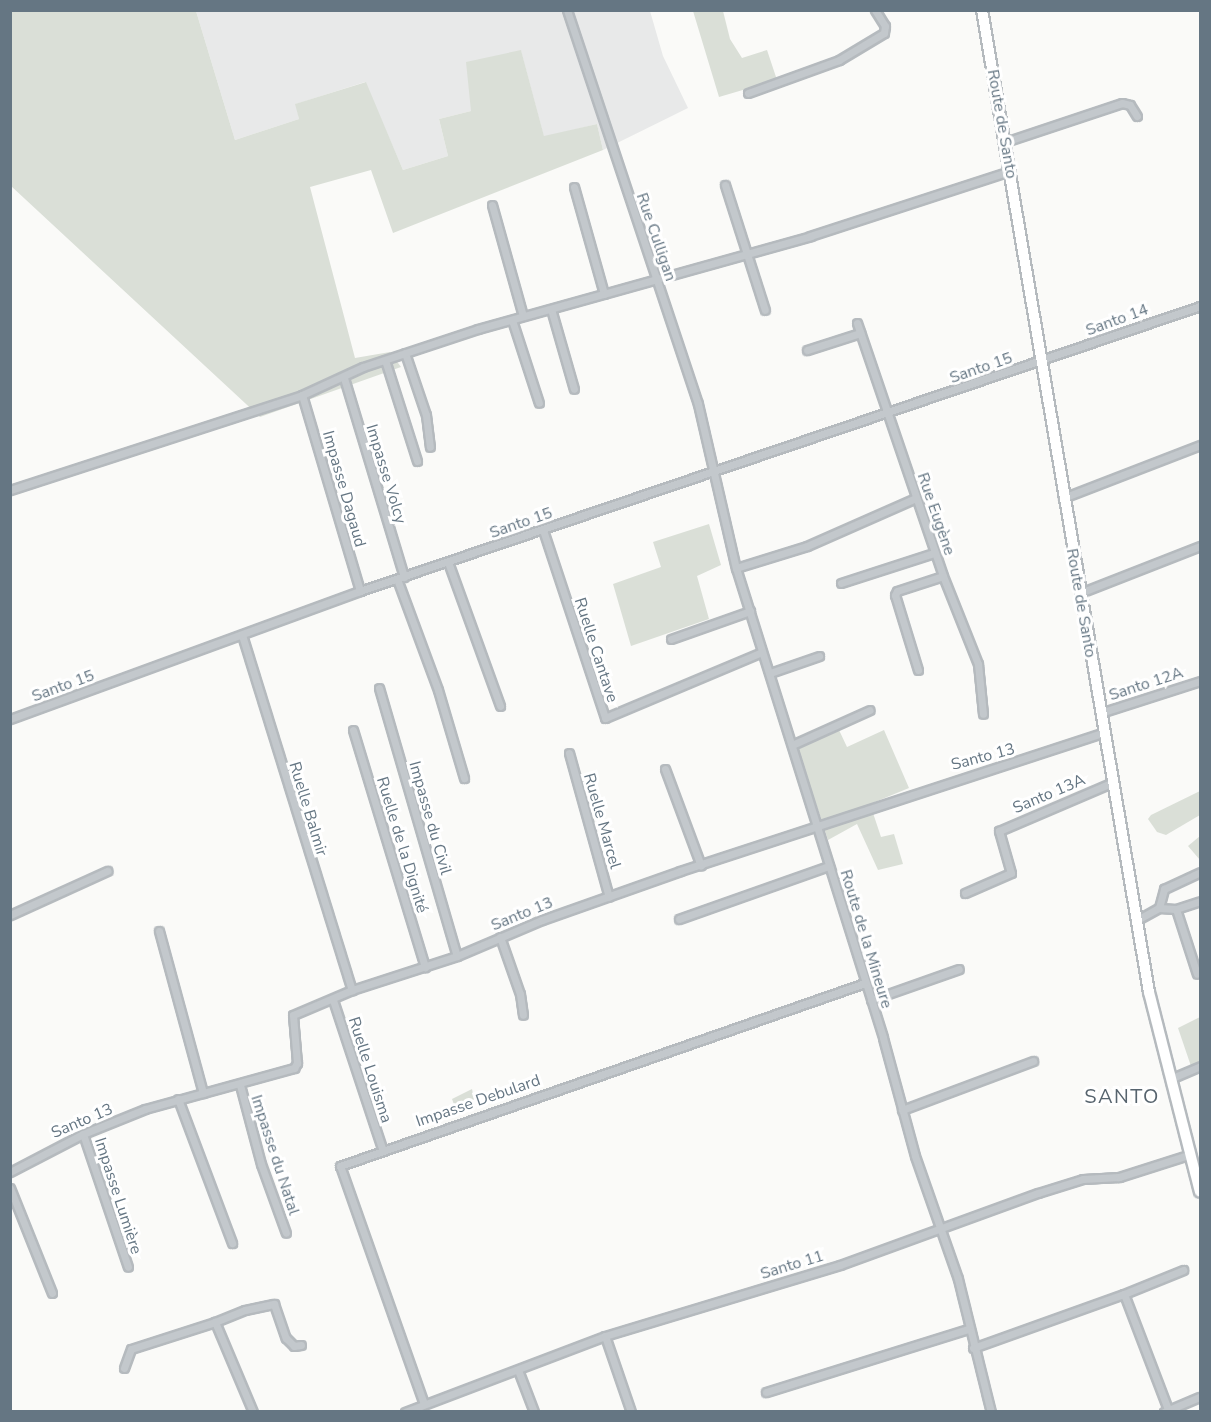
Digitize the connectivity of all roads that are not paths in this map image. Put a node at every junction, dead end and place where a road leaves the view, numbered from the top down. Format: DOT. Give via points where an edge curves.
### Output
graph roads {
  1 [pos="567,10"];
  2 [pos="875,10"];
  3 [pos="982,10"];
  4 [pos="748,93"];
  5 [pos="1137,116"];
  6 [pos="1005,142"];
  7 [pos="1010,171"];
  8 [pos="725,185"];
  9 [pos="574,187"];
  10 [pos="492,205"];
  11 [pos="746,254"];
  12 [pos="657,279"];
  13 [pos="604,294"];
  14 [pos="1200,306"];
  15 [pos="550,309"];
  16 [pos="765,310"];
  17 [pos="524,316"];
  18 [pos="512,320"];
  19 [pos="857,323"];
  20 [pos="860,333"];
  21 [pos="807,350"];
  22 [pos="405,353"];
  23 [pos="386,360"];
  24 [pos="1043,360"];
  25 [pos="344,378"];
  26 [pos="574,389"];
  27 [pos="302,395"];
  28 [pos="539,404"];
  29 [pos="888,414"];
  30 [pos="1200,445"];
  31 [pos="430,447"];
  32 [pos="417,461"];
  33 [pos="712,474"];
  34 [pos="10,490"];
  35 [pos="916,498"];
  36 [pos="1063,499"];
  37 [pos="543,530"];
  38 [pos="1200,546"];
  39 [pos="934,553"];
  40 [pos="448,562"];
  41 [pos="736,568"];
  42 [pos="943,576"];
  43 [pos="401,578"];
  44 [pos="840,583"];
  45 [pos="360,591"];
  46 [pos="1080,593"];
  47 [pos="750,611"];
  48 [pos="242,635"];
  49 [pos="671,639"];
  50 [pos="762,652"];
  51 [pos="819,656"];
  52 [pos="918,670"];
  53 [pos="770,673"];
  54 [pos="1200,681"];
  55 [pos="379,688"];
  56 [pos="500,706"];
  57 [pos="870,710"];
  58 [pos="983,714"];
  59 [pos="1099,714"];
  60 [pos="10,719"];
  61 [pos="353,730"];
  62 [pos="1103,733"];
  63 [pos="792,745"];
  64 [pos="569,753"];
  65 [pos="665,769"];
  66 [pos="464,778"];
  67 [pos="1111,783"];
  68 [pos="817,828"];
  69 [pos="700,866"];
  70 [pos="829,866"];
  71 [pos="107,872"];
  72 [pos="1200,872"];
  73 [pos="965,893"];
  74 [pos="609,897"];
  75 [pos="1200,900"];
  76 [pos="1159,908"];
  77 [pos="1176,909"];
  78 [pos="10,915"];
  79 [pos="679,918"];
  80 [pos="1137,920"];
  81 [pos="159,931"];
  82 [pos="500,938"];
  83 [pos="457,956"];
  84 [pos="424,967"];
  85 [pos="959,969"];
  86 [pos="1197,974"];
  87 [pos="865,983"];
  88 [pos="352,990"];
  89 [pos="333,1000"];
  90 [pos="871,1000"];
  91 [pos="523,1015"];
  92 [pos="1033,1061"];
  93 [pos="1200,1066"];
  94 [pos="1169,1079"];
  95 [pos="240,1084"];
  96 [pos="203,1093"];
  97 [pos="178,1099"];
  98 [pos="903,1110"];
  99 [pos="83,1134"];
  100 [pos="382,1148"];
  101 [pos="1188,1155"];
  102 [pos="10,1172"];
  103 [pos="10,1188"];
  104 [pos="1200,1192"];
  105 [pos="940,1231"];
  106 [pos="286,1233"];
  107 [pos="232,1243"];
  108 [pos="128,1267"];
  109 [pos="1183,1270"];
  110 [pos="52,1293"];
  111 [pos="1124,1294"];
  112 [pos="215,1322"];
  113 [pos="968,1329"];
  114 [pos="606,1336"];
  115 [pos="301,1345"];
  116 [pos="973,1348"];
  117 [pos="124,1368"];
  118 [pos="518,1370"];
  119 [pos="766,1392"];
  120 [pos="1200,1397"];
  121 [pos="424,1404"];
  122 [pos="1167,1411"];
  123 [pos="253,1412"];
  124 [pos="405,1412"];
  125 [pos="534,1412"];
  126 [pos="632,1412"];
  127 [pos="991,1412"];
  1 -- 12 [label="street, Rue Culligan"];
  2 -- 4 [label="street" via="885,26 884,33 839,60"];
  3 -- 6 [label="main road, Route de Santo"];
  5 -- 6 [label="street" via="1126,103"];
  6 -- 7 [label="main road, Route de Santo"];
  7 -- 11 [label="street"];
  7 -- 24 [label="main road, Route de Santo"];
  8 -- 11 [label="street"];
  9 -- 13 [label="street"];
  10 -- 17 [label="street"];
  11 -- 12 [label="street"];
  11 -- 16 [label="street"];
  12 -- 13 [label="street"];
  12 -- 33 [label="street, Rue Culligan" via="698,404"];
  13 -- 15 [label="street"];
  14 -- 24 [label="street, Santo 14"];
  15 -- 17 [label="street"];
  15 -- 26 [label="street"];
  17 -- 18 [label="street"];
  18 -- 22 [label="street"];
  18 -- 28 [label="street"];
  19 -- 20 [label="street, Rue Eugène"];
  20 -- 21 [label="street"];
  20 -- 29 [label="street, Rue Eugène"];
  22 -- 23 [label="street"];
  22 -- 31 [label="street" via="426,415"];
  23 -- 25 [label="street"];
  23 -- 32 [label="street"];
  24 -- 29 [label="street, Santo 15"];
  24 -- 36 [label="main road, Route de Santo"];
  25 -- 27 [label="street"];
  25 -- 43 [label="street, Impasse Volcy"];
  27 -- 34 [label="street"];
  27 -- 45 [label="street, Impasse Dagaud"];
  29 -- 33 [label="street, Santo 15"];
  29 -- 35 [label="street, Rue Eugène"];
  30 -- 36 [label="street"];
  33 -- 37 [label="street, Santo 15"];
  33 -- 41 [label="street, Route de la Mineure"];
  35 -- 39 [label="street, Rue Eugène"];
  35 -- 41 [label="street" via="828,537"];
  36 -- 46 [label="main road, Route de Santo"];
  37 -- 40 [label="street, Santo 15"];
  37 -- 50 [label="street, Ruelle Cantave" via="605,718"];
  38 -- 46 [label="street"];
  39 -- 42 [label="street, Rue Eugène"];
  39 -- 44 [label="street"];
  40 -- 43 [label="street, Santo 15"];
  40 -- 56 [label="street"];
  41 -- 47 [label="street, Route de la Mineure"];
  42 -- 52 [label="street" via="897,591 895,596"];
  42 -- 58 [label="street, Rue Eugène" via="978,664"];
  43 -- 45 [label="street, Santo 15"];
  43 -- 66 [label="street, Impasse Volcy"];
  45 -- 48 [label="street, Santo 15"];
  46 -- 59 [label="main road, Route de Santo"];
  47 -- 49 [label="street"];
  47 -- 50 [label="street, Route de la Mineure"];
  48 -- 60 [label="street, Santo 15"];
  48 -- 88 [label="street, Ruelle Balmir"];
  50 -- 53 [label="street, Route de la Mineure"];
  51 -- 53 [label="street"];
  53 -- 63 [label="street, Route de la Mineure"];
  54 -- 59 [label="street, Santo 12A"];
  55 -- 83 [label="street, Impasse du Civil"];
  57 -- 63 [label="street"];
  59 -- 62 [label="main road, Route de Santo"];
  61 -- 84 [label="street, Ruelle de la Dignité"];
  62 -- 67 [label="main road, Route de Santo"];
  62 -- 68 [label="street, Santo 13" via="1007,766 944,782"];
  63 -- 68 [label="street, Route de la Mineure"];
  64 -- 74 [label="street, Ruelle Marcel"];
  65 -- 69 [label="street"];
  67 -- 73 [label="street, Santo 13A" via="999,831 1011,873"];
  67 -- 80 [label="main road, Route de Santo"];
  68 -- 69 [label="street, Santo 13"];
  68 -- 70 [label="street, Route de la Mineure"];
  69 -- 74 [label="street, Santo 13"];
  70 -- 79 [label="street"];
  70 -- 87 [label="street, Route de la Mineure"];
  71 -- 78 [label="street"];
  72 -- 76 [label="street" via="1164,889"];
  74 -- 82 [label="street, Santo 13"];
  75 -- 77 [label="street"];
  76 -- 77 [label="street"];
  76 -- 80 [label="street"];
  77 -- 86 [label="street"];
  80 -- 94 [label="main road, Route de Santo"];
  81 -- 96 [label="street"];
  82 -- 83 [label="street, Santo 13"];
  82 -- 91 [label="street" via="520,994"];
  83 -- 84 [label="street, Santo 13"];
  84 -- 88 [label="street, Santo 13"];
  85 -- 90 [label="street"];
  87 -- 90 [label="street, Route de la Mineure"];
  87 -- 100 [label="street, Impasse Debulard"];
  88 -- 89 [label="street, Santo 13"];
  89 -- 95 [label="street, Santo 13" via="293,1015 297,1066"];
  89 -- 100 [label="street, Ruelle Louisma"];
  90 -- 98 [label="street, Route de la Mineure"];
  92 -- 98 [label="street"];
  93 -- 94 [label="street"];
  94 -- 101 [label="main road, Route de Santo"];
  95 -- 96 [label="street, Santo 13"];
  95 -- 106 [label="street, Impasse du Natal" via="261,1164"];
  96 -- 97 [label="street, Santo 13"];
  97 -- 99 [label="street, Santo 13"];
  97 -- 107 [label="street"];
  98 -- 105 [label="street, Route de la Mineure"];
  99 -- 102 [label="street, Santo 13"];
  99 -- 108 [label="street, Impasse Lumière"];
  100 -- 121 [label="street, Impasse Debulard" via="343,1163 340,1169"];
  101 -- 104 [label="main road, Route de Santo"];
  101 -- 105 [label="street, Santo 11" via="1119,1177 1083,1179"];
  103 -- 110 [label="street"];
  105 -- 113 [label="street, Route de la Mineure" via="958,1279"];
  105 -- 114 [label="street, Santo 11"];
  109 -- 111 [label="street"];
  111 -- 116 [label="street"];
  111 -- 122 [label="street"];
  112 -- 115 [label="street" via="274,1304 286,1338 294,1346"];
  112 -- 117 [label="street" via="131,1349"];
  112 -- 123 [label="street"];
  113 -- 116 [label="street, Route de la Mineure"];
  113 -- 119 [label="street"];
  114 -- 118 [label="street, Santo 11"];
  114 -- 126 [label="street"];
  116 -- 127 [label="street, Route de la Mineure"];
  118 -- 121 [label="street, Santo 11"];
  118 -- 125 [label="street"];
  120 -- 122 [label="street"];
  121 -- 124 [label="street, Santo 11"];
}
